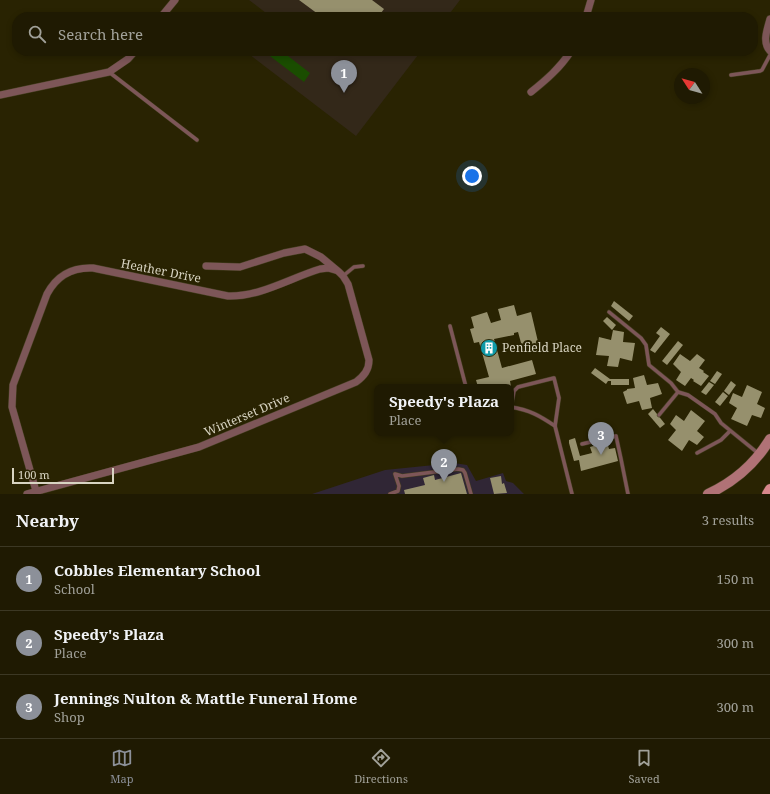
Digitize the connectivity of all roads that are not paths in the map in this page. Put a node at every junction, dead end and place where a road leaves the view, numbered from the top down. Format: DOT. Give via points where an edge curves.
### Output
graph roads {
  1 [pos="175,0"];
  2 [pos="591,0"];
  3 [pos="165,12"];
  4 [pos="587,12"];
  5 [pos="770,19"];
  6 [pos="770,51"];
  7 [pos="770,55"];
  8 [pos="131,56"];
  9 [pos="568,56"];
  10 [pos="109,72"];
  11 [pos="731,74"];
  12 [pos="531,92"];
  13 [pos="0,95"];
  14 [pos="197,140"];
  15 [pos="206,266"];
  16 [pos="363,266"];
  17 [pos="341,274"];
  18 [pos="609,312"];
  19 [pos="450,326"];
  20 [pos="465,384"];
  21 [pos="514,391"];
  22 [pos="678,392"];
  23 [pos="514,408"];
  24 [pos="659,415"];
  25 [pos="555,426"];
  26 [pos="730,431"];
  27 [pos="770,439"];
  28 [pos="582,444"];
  29 [pos="697,453"];
  30 [pos="760,455"];
  31 [pos="770,488"];
  32 [pos="36,491"];
  33 [pos="27,494"];
  34 [pos="390,494"];
  35 [pos="471,494"];
  36 [pos="572,494"];
  37 [pos="628,494"];
  38 [pos="708,494"];
  39 [pos="767,494"];
  1 -- 3 [label="street"];
  2 -- 4 [label="street"];
  5 -- 6 [label="street" via="766,37"];
  7 -- 11 [label="lane" via="760,71"];
  8 -- 10 [label="street"];
  9 -- 12 [label="street" via="549,78"];
  10 -- 13 [label="street"];
  10 -- 14 [label="lane"];
  15 -- 17 [label="street, Heather Drive" via="240,267 305,249 321,257"];
  16 -- 17 [label="lane" via="354,267"];
  17 -- 32 [label="street, Winterset Drive" via="348,284 369,360 366,372 356,382 199,447"];
  17 -- 32 [label="street, Heather Drive" via="328,268 320,269 241,296 228,296 93,268 73,270 62,276 47,294 13,385 12,407"];
  18 -- 22 [label="lane" via="641,338 646,345 649,365"];
  19 -- 20 [label="lane"];
  21 -- 25 [label="lane" via="518,387 554,378 559,398"];
  22 -- 24 [label="lane"];
  22 -- 26 [label="lane" via="697,400 715,414"];
  23 -- 25 [label="lane" via="540,415"];
  25 -- 36 [label="lane"];
  26 -- 29 [label="lane" via="721,440"];
  26 -- 30 [label="lane"];
  27 -- 30 [label="street"];
  28 -- 37 [label="lane" via="616,436"];
  30 -- 38 [label="street" via="724,487"];
  31 -- 39 [label="main road"];
  32 -- 33 [label="street, Winterset Drive"];
  34 -- 35 [label="lane" via="398,491 395,474 402,476 458,469 465,473"];
}
